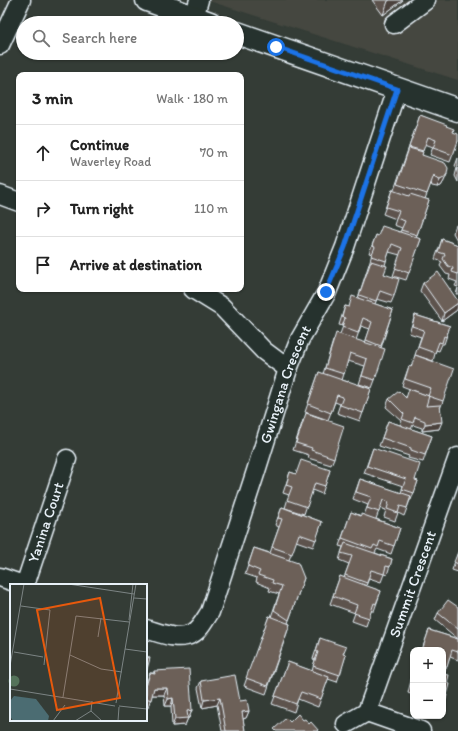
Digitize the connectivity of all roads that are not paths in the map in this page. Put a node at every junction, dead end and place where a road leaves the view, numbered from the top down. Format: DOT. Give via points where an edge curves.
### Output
graph roads {
  1 [pos="7,0"];
  2 [pos="21,0"];
  3 [pos="146,0"];
  4 [pos="426,0"];
  5 [pos="201,13"];
  6 [pos="394,24"];
  7 [pos="0,30"];
  8 [pos="244,34"];
  9 [pos="0,45"];
  10 [pos="397,89"];
  11 [pos="458,110"];
  12 [pos="0,195"];
  13 [pos="16,201"];
  14 [pos="197,292"];
  15 [pos="288,369"];
  16 [pos="458,457"];
  17 [pos="67,459"];
  18 [pos="0,577"];
  19 [pos="21,584"];
  20 [pos="24,584"];
  21 [pos="147,628"];
  22 [pos="367,712"];
  23 [pos="346,724"];
  24 [pos="421,731"];
  1 -- 7 [label="street"];
  2 -- 9 [label="street"];
  3 -- 5 [label="main road"];
  4 -- 6 [label="street"];
  8 -- 10 [label="main road"];
  10 -- 11 [label="main road"];
  10 -- 15 [label="street, Gwingana Crescent" via="345,247"];
  12 -- 13 [label="street"];
  14 -- 15 [label="street" via="222,307 264,351"];
  15 -- 21 [label="street, Gwingana Crescent" via="210,612 192,634 167,636"];
  16 -- 22 [label="street, Summit Crescent"];
  17 -- 20 [label="street, Yanina Court"];
  18 -- 19 [label="street"];
  22 -- 23 [label="street"];
  22 -- 24 [label="street"];
}
